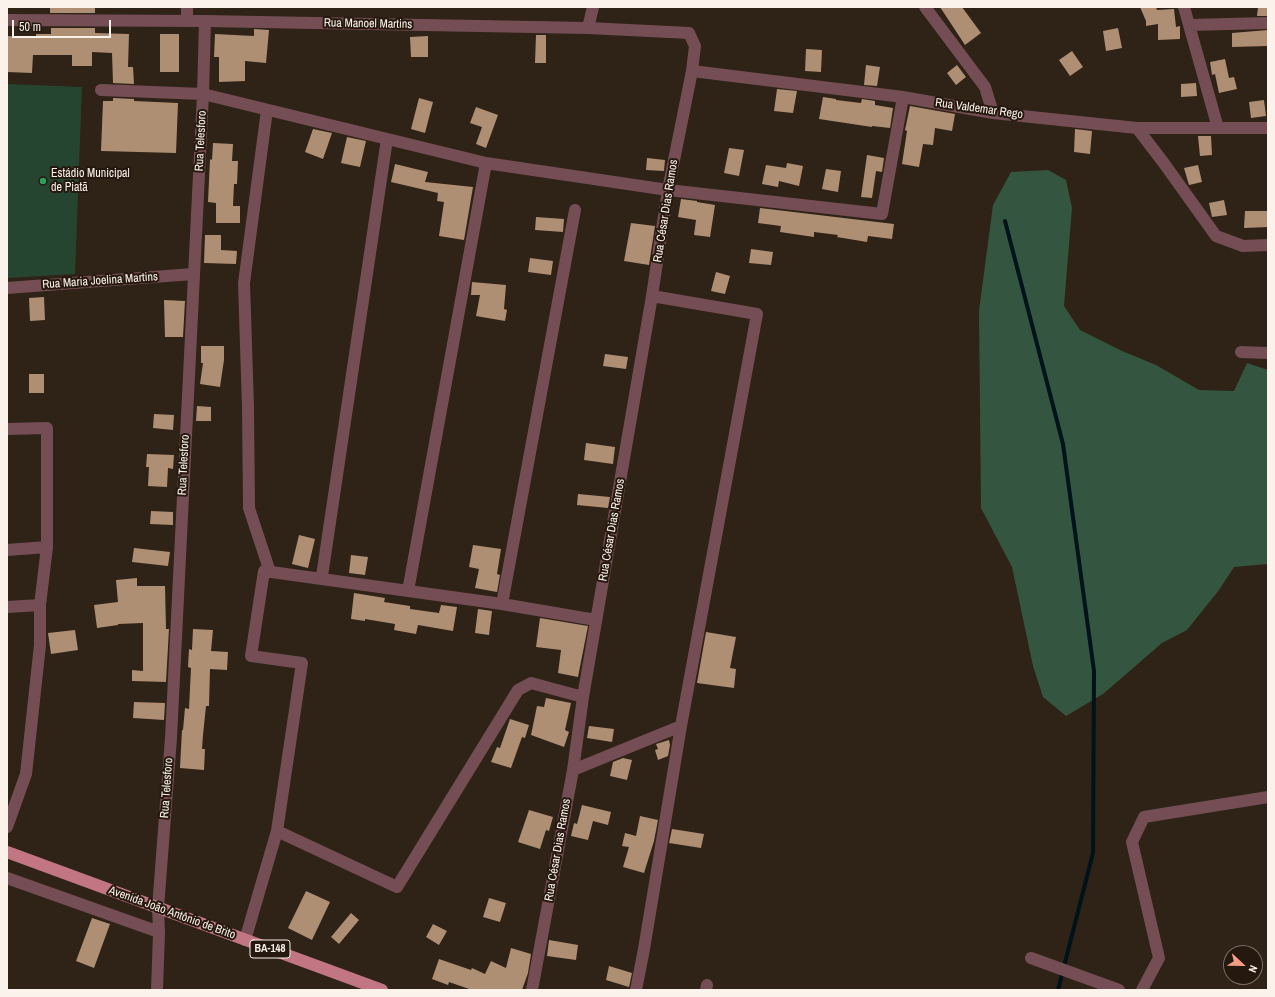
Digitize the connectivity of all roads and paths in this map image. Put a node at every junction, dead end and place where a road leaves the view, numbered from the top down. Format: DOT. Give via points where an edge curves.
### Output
graph roads {
  1 [pos="187,7"];
  2 [pos="593,7"];
  3 [pos="925,7"];
  4 [pos="1184,7"];
  5 [pos="7,20"];
  6 [pos="205,20"];
  7 [pos="187,21"];
  8 [pos="1268,23"];
  9 [pos="1189,25"];
  10 [pos="588,28"];
  11 [pos="692,71"];
  12 [pos="101,90"];
  13 [pos="203,94"];
  14 [pos="903,97"];
  15 [pos="268,110"];
  16 [pos="994,113"];
  17 [pos="1137,128"];
  18 [pos="1218,128"];
  19 [pos="1268,128"];
  20 [pos="387,139"];
  21 [pos="486,163"];
  22 [pos="668,190"];
  23 [pos="575,210"];
  24 [pos="1268,244"];
  25 [pos="194,274"];
  26 [pos="7,288"];
  27 [pos="652,296"];
  28 [pos="1241,352"];
  29 [pos="1268,353"];
  30 [pos="7,429"];
  31 [pos="47,547"];
  32 [pos="7,550"];
  33 [pos="270,572"];
  34 [pos="322,576"];
  35 [pos="408,591"];
  36 [pos="40,604"];
  37 [pos="502,604"];
  38 [pos="7,607"];
  39 [pos="596,620"];
  40 [pos="584,696"];
  41 [pos="681,726"];
  42 [pos="573,770"];
  43 [pos="1268,797"];
  44 [pos="7,828"];
  45 [pos="277,831"];
  46 [pos="7,852"];
  47 [pos="7,878"];
  48 [pos="158,908"];
  49 [pos="159,932"];
  50 [pos="246,940"];
  51 [pos="1031,958"];
  52 [pos="157,990"];
  53 [pos="382,990"];
  54 [pos="532,990"];
  55 [pos="636,990"];
  56 [pos="1118,990"];
  57 [pos="1142,990"];
  1 -- 7 [label="street"];
  2 -- 10 [label="street"];
  3 -- 16 [label="street" via="985,88"];
  4 -- 9 [label="street"];
  5 -- 7 [label="street, Rua Manoel Martins"];
  6 -- 7 [label="street, Rua Manoel Martins"];
  6 -- 10 [label="street, Rua Manoel Martins"];
  6 -- 13 [label="street, Rua Telesforo"];
  8 -- 9 [label="street"];
  9 -- 18 [label="street"];
  10 -- 11 [label="street, Rua Manoel Martins" via="689,33 695,46"];
  11 -- 14 [label="street, Rua Valdemar Rego"];
  11 -- 22 [label="street, Rua César Dias Ramos"];
  12 -- 13 [label="street"];
  13 -- 15 [label="street"];
  13 -- 25 [label="street, Rua Telesforo"];
  14 -- 16 [label="street, Rua Valdemar Rego"];
  14 -- 22 [label="street" via="882,214"];
  15 -- 20 [label="street"];
  15 -- 33 [label="street" via="244,283 249,508"];
  16 -- 17 [label="street, Rua Valdemar Rego"];
  17 -- 18 [label="street, Rua Valdemar Rego"];
  17 -- 24 [label="street" via="1216,236 1243,246"];
  18 -- 19 [label="street, Rua Valdemar Rego"];
  20 -- 21 [label="street"];
  20 -- 34 [label="street"];
  21 -- 22 [label="street"];
  21 -- 35 [label="street"];
  22 -- 27 [label="street, Rua César Dias Ramos"];
  23 -- 37 [label="street"];
  25 -- 26 [label="street, Rua Maria Joelina Martins"];
  25 -- 48 [label="street, Rua Telesforo" via="171,738"];
  27 -- 39 [label="street, Rua César Dias Ramos"];
  27 -- 41 [label="street" via="757,314"];
  28 -- 29 [label="street"];
  30 -- 31 [label="street" via="47,428"];
  31 -- 32 [label="street"];
  31 -- 36 [label="street"];
  33 -- 35 [label="street"];
  33 -- 45 [label="street" via="264,571 251,656 302,663"];
  35 -- 37 [label="street"];
  36 -- 38 [label="street"];
  36 -- 44 [label="street" via="40,645 26,774"];
  37 -- 39 [label="street"];
  39 -- 40 [label="street, Rua César Dias Ramos"];
  40 -- 42 [label="street, Rua César Dias Ramos"];
  40 -- 45 [label="street" via="531,682 518,690 397,887"];
  41 -- 42 [label="street"];
  41 -- 55 [label="street"];
  42 -- 54 [label="street, Rua César Dias Ramos"];
  43 -- 57 [label="street" via="1144,817 1132,842 1159,958"];
  45 -- 50 [label="street"];
  46 -- 48 [label="main road, Avenida João Antônio de Brito / BA-148"];
  47 -- 49 [label="street"];
  48 -- 49 [label="street, Rua Telesforo"];
  48 -- 50 [label="main road, Avenida João Antônio de Brito / BA-148"];
  49 -- 52 [label="street, Rua Telesforo"];
  50 -- 53 [label="main road, Avenida João Antônio de Brito / BA-148"];
  51 -- 56 [label="street"];
}
